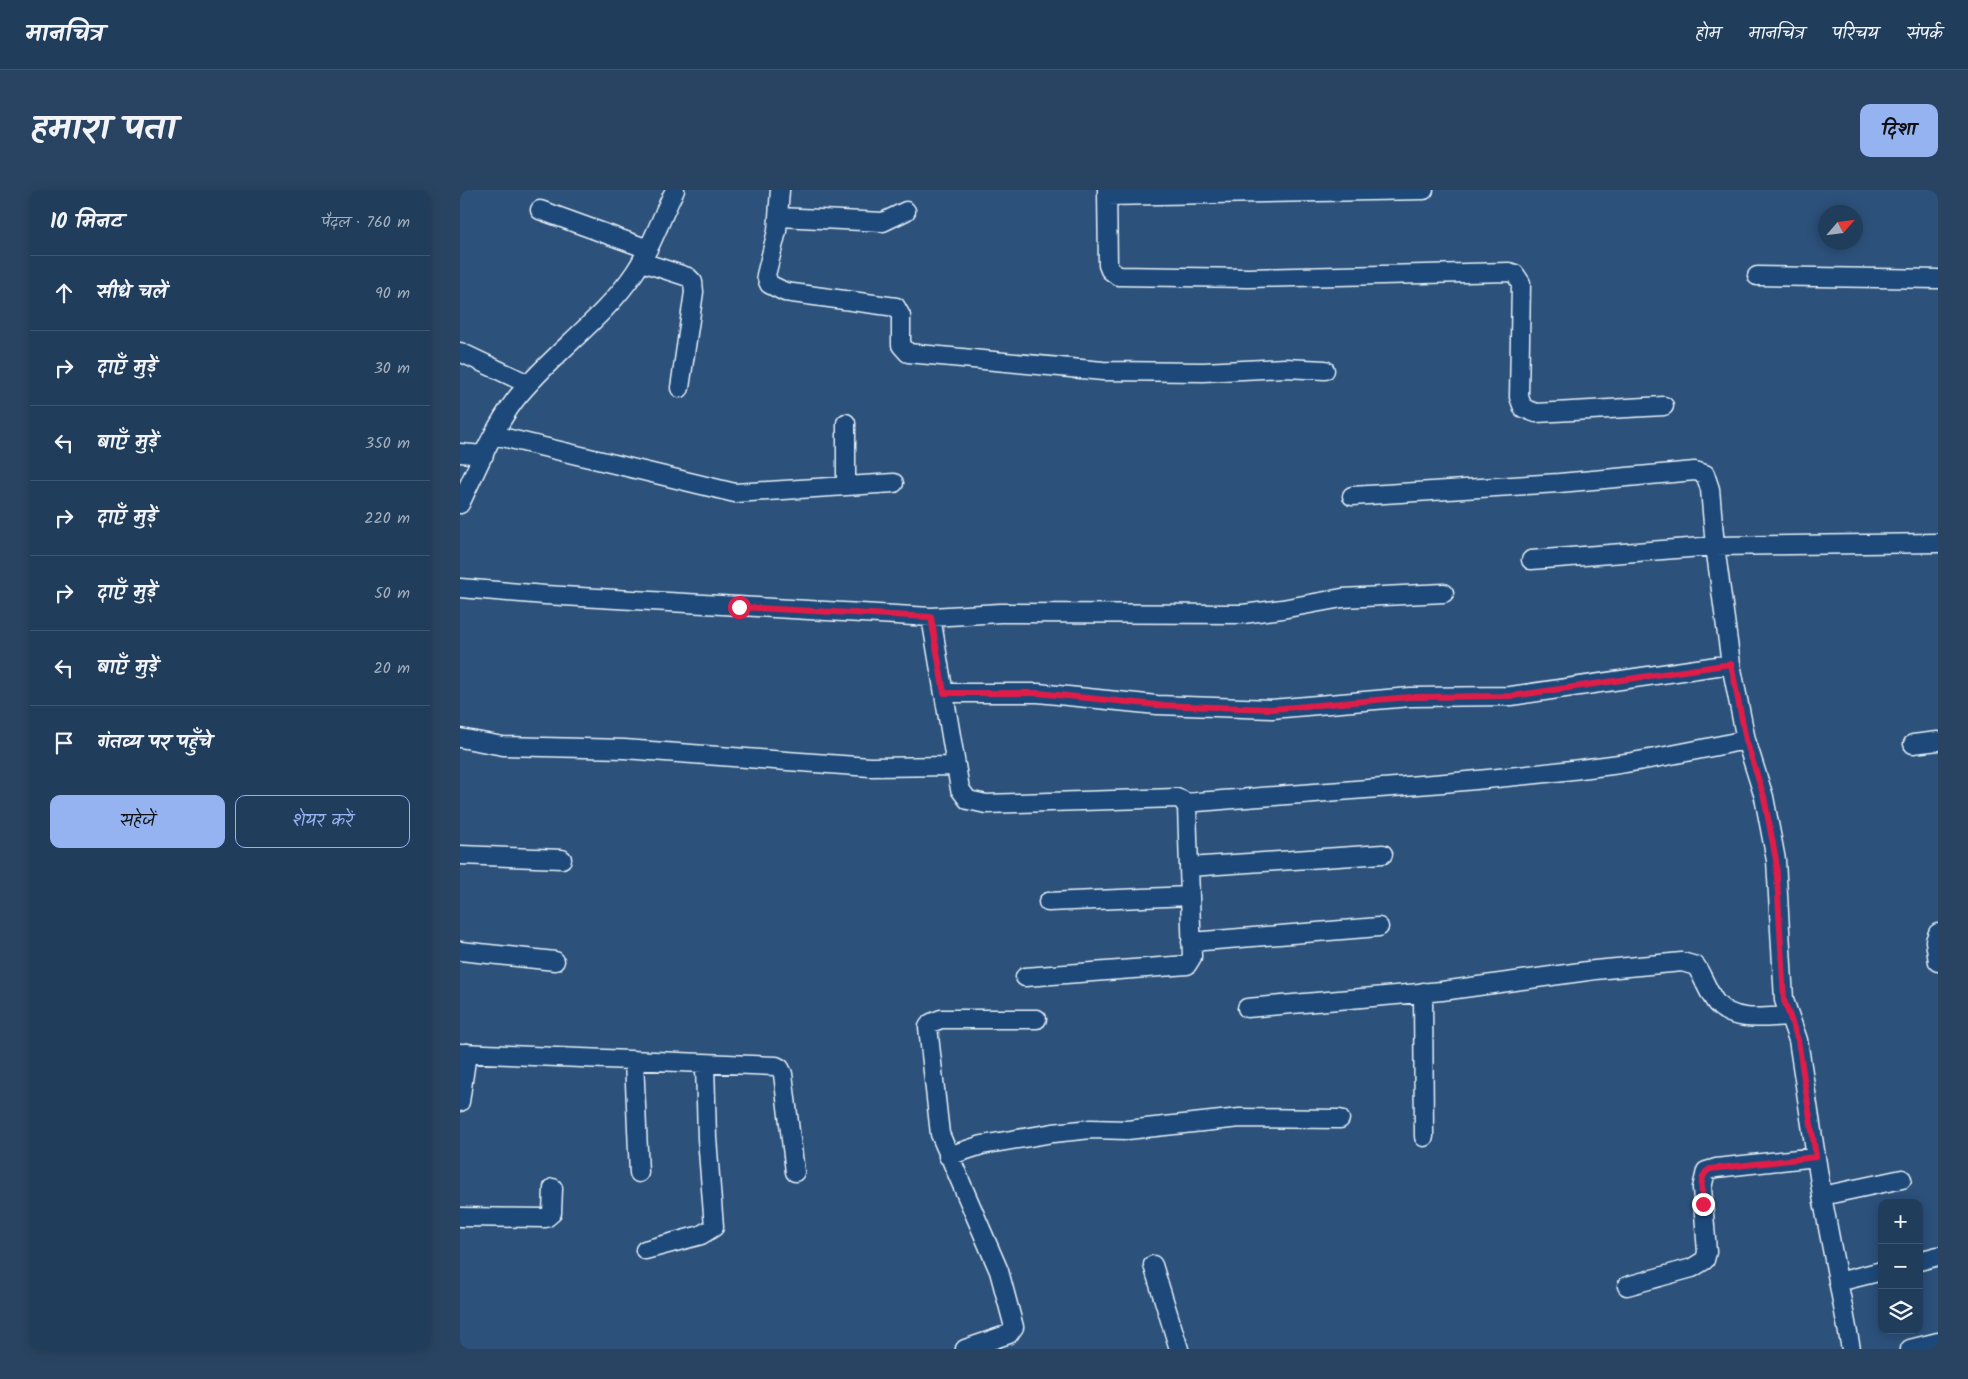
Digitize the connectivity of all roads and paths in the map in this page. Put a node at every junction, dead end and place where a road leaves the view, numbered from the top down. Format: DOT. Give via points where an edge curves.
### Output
graph roads {
  1 [pos="675,190"];
  2 [pos="780,190"];
  3 [pos="1424,190"];
  4 [pos="1107,193"];
  5 [pos="540,210"];
  6 [pos="906,211"];
  7 [pos="779,217"];
  8 [pos="645,256"];
  9 [pos="1757,276"];
  10 [pos="1938,279"];
  11 [pos="460,352"];
  12 [pos="1325,370"];
  13 [pos="528,384"];
  14 [pos="680,388"];
  15 [pos="1664,406"];
  16 [pos="846,423"];
  17 [pos="494,435"];
  18 [pos="460,453"];
  19 [pos="484,455"];
  20 [pos="894,483"];
  21 [pos="846,486"];
  22 [pos="1352,496"];
  23 [pos="460,504"];
  24 [pos="1938,543"];
  25 [pos="1715,546"];
  26 [pos="1531,560"];
  27 [pos="460,588"];
  28 [pos="1444,593"];
  29 [pos="931,617"];
  30 [pos="1731,664"];
  31 [pos="944,693"];
  32 [pos="460,738"];
  33 [pos="1746,740"];
  34 [pos="1938,741"];
  35 [pos="1913,744"];
  36 [pos="956,766"];
  37 [pos="1185,803"];
  38 [pos="1383,854"];
  39 [pos="460,855"];
  40 [pos="562,859"];
  41 [pos="1189,867"];
  42 [pos="1190,896"];
  43 [pos="1048,902"];
  44 [pos="1379,927"];
  45 [pos="1938,933"];
  46 [pos="1191,942"];
  47 [pos="460,951"];
  48 [pos="555,961"];
  49 [pos="1938,962"];
  50 [pos="1025,976"];
  51 [pos="1423,992"];
  52 [pos="1247,1008"];
  53 [pos="1789,1016"];
  54 [pos="1037,1019"];
  55 [pos="464,1053"];
  56 [pos="634,1061"];
  57 [pos="705,1064"];
  58 [pos="460,1102"];
  59 [pos="1340,1119"];
  60 [pos="1424,1137"];
  61 [pos="948,1156"];
  62 [pos="1816,1157"];
  63 [pos="795,1172"];
  64 [pos="639,1173"];
  65 [pos="1902,1179"];
  66 [pos="553,1188"];
  67 [pos="1822,1196"];
  68 [pos="460,1217"];
  69 [pos="645,1250"];
  70 [pos="1938,1256"];
  71 [pos="1923,1259"];
  72 [pos="1153,1265"];
  73 [pos="1878,1272"];
  74 [pos="1838,1282"];
  75 [pos="1627,1286"];
  76 [pos="1938,1342"];
  77 [pos="965,1349"];
  78 [pos="1179,1349"];
  79 [pos="1851,1349"];
  80 [pos="1910,1349"];
  1 -- 8 [label="street"];
  2 -- 7 [label="street"];
  3 -- 4 [label="street"];
  4 -- 15 [label="street" via="1108,265 1118,276 1248,278 1508,272 1515,274 1521,283 1519,397 1523,408 1536,412"];
  5 -- 8 [label="street"];
  6 -- 7 [label="street" via="882,222"];
  7 -- 12 [label="street" via="766,275 769,284 785,292 896,307 901,316 901,345 908,353 1103,371"];
  8 -- 13 [label="street" via="616,296"];
  8 -- 14 [label="street" via="693,282"];
  9 -- 10 [label="street"];
  11 -- 13 [label="street"];
  13 -- 17 [label="street"];
  16 -- 21 [label="street"];
  17 -- 19 [label="street"];
  17 -- 21 [label="street" via="735,492"];
  18 -- 19 [label="street"];
  19 -- 23 [label="street"];
  20 -- 21 [label="street"];
  22 -- 25 [label="street" via="1558,483 1695,470 1705,474 1708,481"];
  24 -- 25 [label="street"];
  25 -- 26 [label="street"];
  25 -- 30 [label="street"];
  27 -- 29 [label="street"];
  28 -- 29 [label="street" via="1342,598 1243,614 1000,613"];
  29 -- 31 [label="street"];
  30 -- 31 [label="street" via="1512,696 1410,697 1272,709 1157,705 1038,693"];
  30 -- 33 [label="street"];
  31 -- 36 [label="street"];
  32 -- 36 [label="street" via="503,746 624,749 870,767"];
  33 -- 37 [label="street" via="1613,765 1551,772 1417,786"];
  33 -- 53 [label="street" via="1764,797 1776,860 1784,1000"];
  34 -- 35 [label="street"];
  36 -- 37 [label="street" via="964,796 986,804 1177,798"];
  37 -- 41 [label="street"];
  38 -- 41 [label="street"];
  39 -- 40 [label="street"];
  41 -- 42 [label="street"];
  42 -- 43 [label="street"];
  42 -- 46 [label="street"];
  44 -- 46 [label="street"];
  45 -- 49 [label="street" via="1934,941"];
  46 -- 50 [label="street" via="1190,962 1184,967"];
  47 -- 48 [label="street"];
  51 -- 52 [label="street"];
  51 -- 53 [label="street" via="1595,970 1688,963 1696,966 1718,1004 1732,1014 1752,1018"];
  51 -- 60 [label="street"];
  53 -- 62 [label="street" via="1798,1040"];
  54 -- 61 [label="street" via="941,1020 928,1027 939,1127"];
  55 -- 56 [label="street"];
  55 -- 58 [label="street"];
  56 -- 57 [label="street"];
  56 -- 64 [label="street"];
  57 -- 63 [label="street" via="772,1065 780,1068"];
  57 -- 69 [label="street" via="714,1227 701,1235"];
  59 -- 61 [label="street" via="1240,1118 1127,1130 1091,1129 992,1143"];
  61 -- 77 [label="street" via="998,1271 1014,1327 1010,1334"];
  62 -- 67 [label="street"];
  62 -- 75 [label="street" via="1706,1171 1702,1188 1705,1260 1692,1268"];
  65 -- 67 [label="street"];
  66 -- 68 [label="street" via="552,1213 546,1218"];
  67 -- 74 [label="street"];
  70 -- 71 [label="street"];
  72 -- 78 [label="street"];
  73 -- 74 [label="street"];
  74 -- 79 [label="street"];
  76 -- 80 [label="street"];
}
